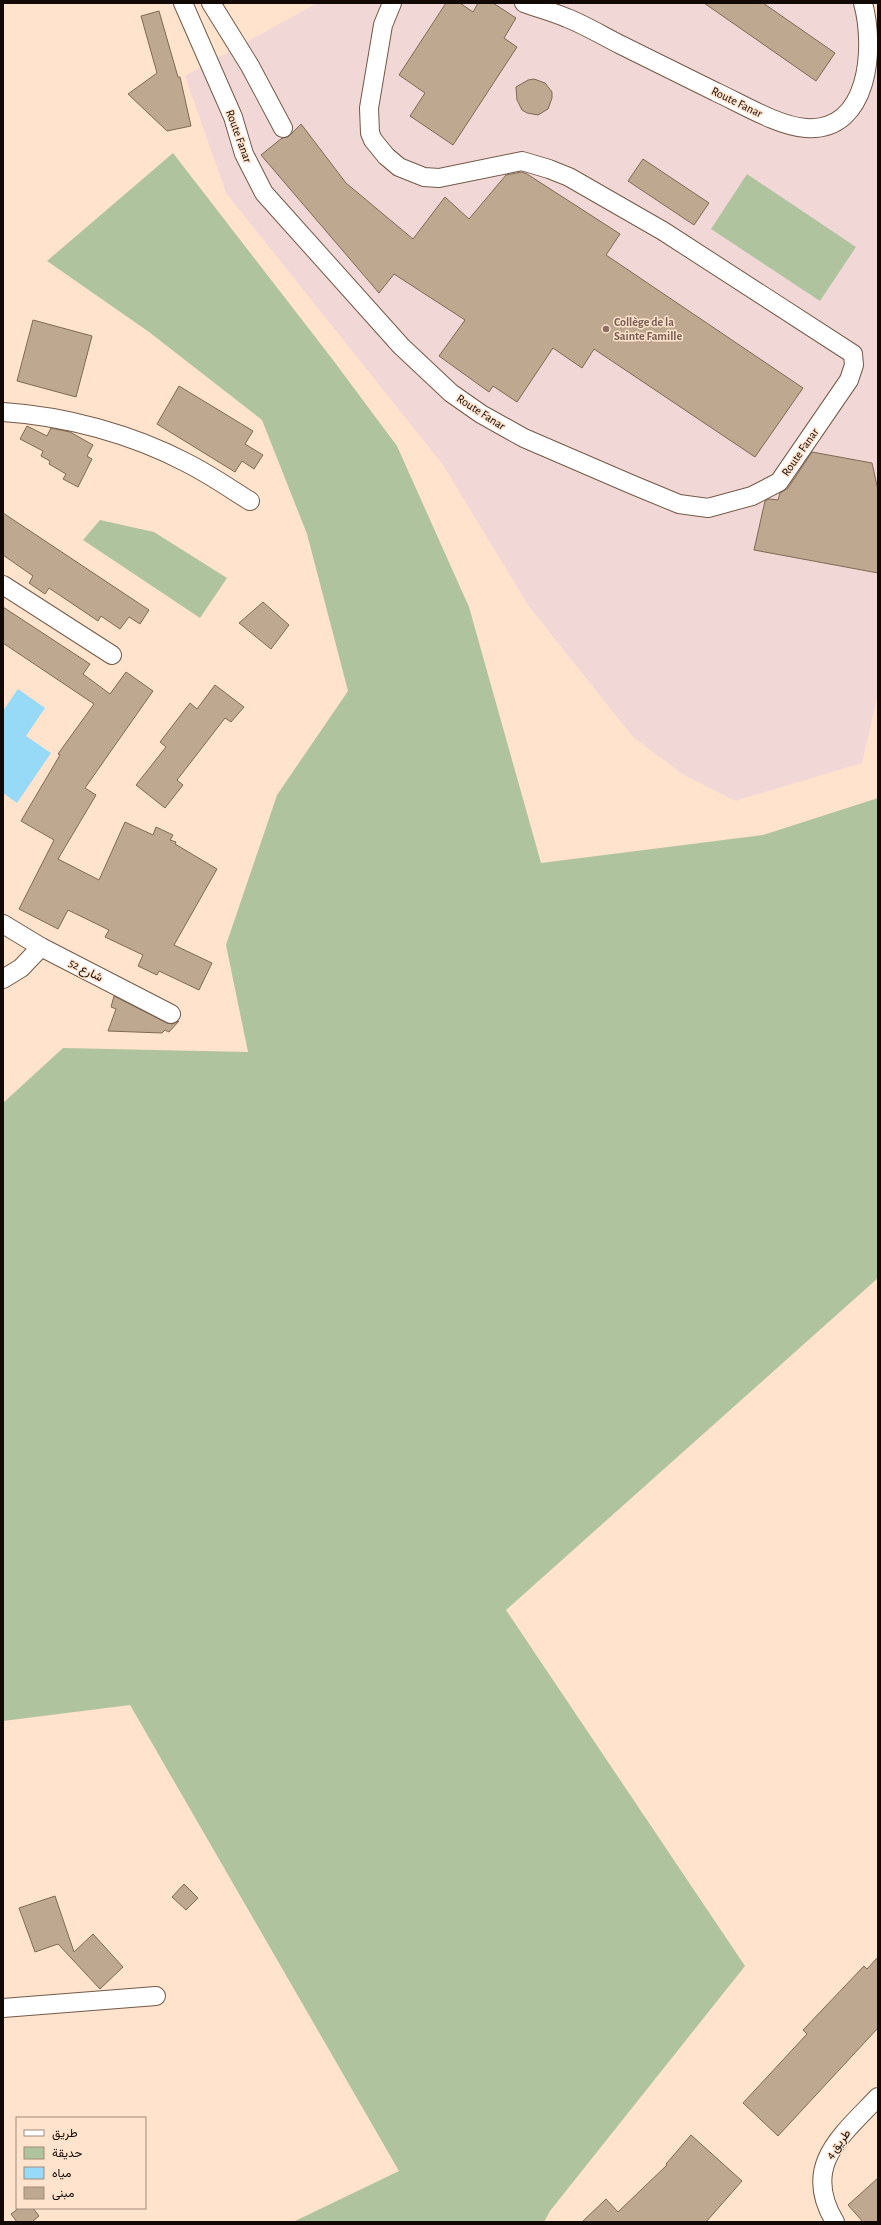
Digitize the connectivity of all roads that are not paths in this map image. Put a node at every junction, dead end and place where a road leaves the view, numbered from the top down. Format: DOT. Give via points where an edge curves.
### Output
graph roads {
  1 [pos="183,3"];
  2 [pos="211,3"];
  3 [pos="392,3"];
  4 [pos="524,3"];
  5 [pos="863,3"];
  6 [pos="283,128"];
  7 [pos="3,412"];
  8 [pos="250,501"];
  9 [pos="3,586"];
  10 [pos="112,655"];
  11 [pos="3,924"];
  12 [pos="41,947"];
  13 [pos="3,979"];
  14 [pos="170,1014"];
  15 [pos="156,1996"];
  16 [pos="3,2008"];
  17 [pos="878,2097"];
  18 [pos="835,2222"];
  1 -- 3 [label="street, Route Fanar" via="233,117 244,154 264,192 401,346 451,393 481,414 524,438 679,504 708,508 752,496 779,482 849,380 854,365 853,354 663,231 569,177 522,162 439,178 424,177 399,167 373,140 368,108 383,25"];
  2 -- 6 [label="street" via="250,66"];
  4 -- 5 [label="street, Route Fanar" via="568,18 760,114 806,128 838,121 851,109 860,95 868,62"];
  7 -- 8 [label="street" via="78,423 142,443 187,463"];
  9 -- 10 [label="street"];
  11 -- 12 [label="street, شارع 52"];
  12 -- 13 [label="street" via="21,968"];
  12 -- 14 [label="street, شارع 52"];
  15 -- 16 [label="street"];
  17 -- 18 [label="street, طريق 4" via="835,2145 825,2161 821,2184 824,2198"];
}
